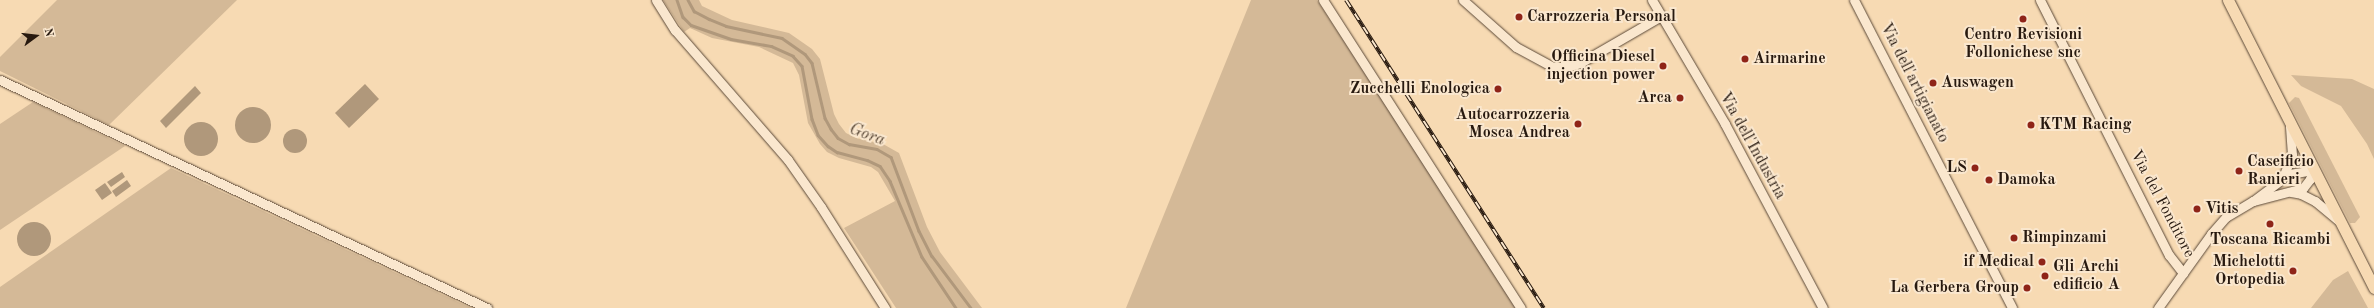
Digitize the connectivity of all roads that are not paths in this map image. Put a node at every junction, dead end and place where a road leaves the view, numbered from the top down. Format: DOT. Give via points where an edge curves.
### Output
graph roads {
  1 [pos="656,0"];
  2 [pos="1323,0"];
  3 [pos="1463,0"];
  4 [pos="1652,0"];
  5 [pos="1854,0"];
  6 [pos="2040,0"];
  7 [pos="2228,0"];
  8 [pos="1662,16"];
  9 [pos="0,80"];
  10 [pos="2289,119"];
  11 [pos="2314,170"];
  12 [pos="2282,178"];
  13 [pos="2290,192"];
  14 [pos="2253,202"];
  15 [pos="2341,223"];
  16 [pos="2183,272"];
  17 [pos="2374,288"];
  18 [pos="487,308"];
  19 [pos="885,308"];
  20 [pos="1521,308"];
  21 [pos="1823,308"];
  22 [pos="2012,308"];
  23 [pos="2158,308"];
  1 -- 19 [label="street" via="675,30 795,170"];
  2 -- 20 [label="street"];
  3 -- 8 [label="street" via="1516,47 1552,68 1580,63"];
  4 -- 8 [label="street, Via dell'Industria"];
  5 -- 22 [label="street, Via dell'artigianato"];
  6 -- 16 [label="street, Via del Fonditore" via="2169,255"];
  7 -- 10 [label="main road"];
  8 -- 21 [label="street, Via dell'Industria" via="1735,143"];
  9 -- 18 [label="street"];
  10 -- 11 [label="main road"];
  10 -- 12 [label="street" via="2292,155"];
  11 -- 12 [label="street" via="2294,172"];
  11 -- 13 [label="street" via="2307,184"];
  11 -- 15 [label="main road"];
  12 -- 14 [label="street"];
  13 -- 14 [label="street"];
  13 -- 15 [label="street" via="2316,201"];
  14 -- 16 [label="street" via="2232,212 2220,223"];
  15 -- 17 [label="main road"];
  16 -- 23 [label="street"];
}
